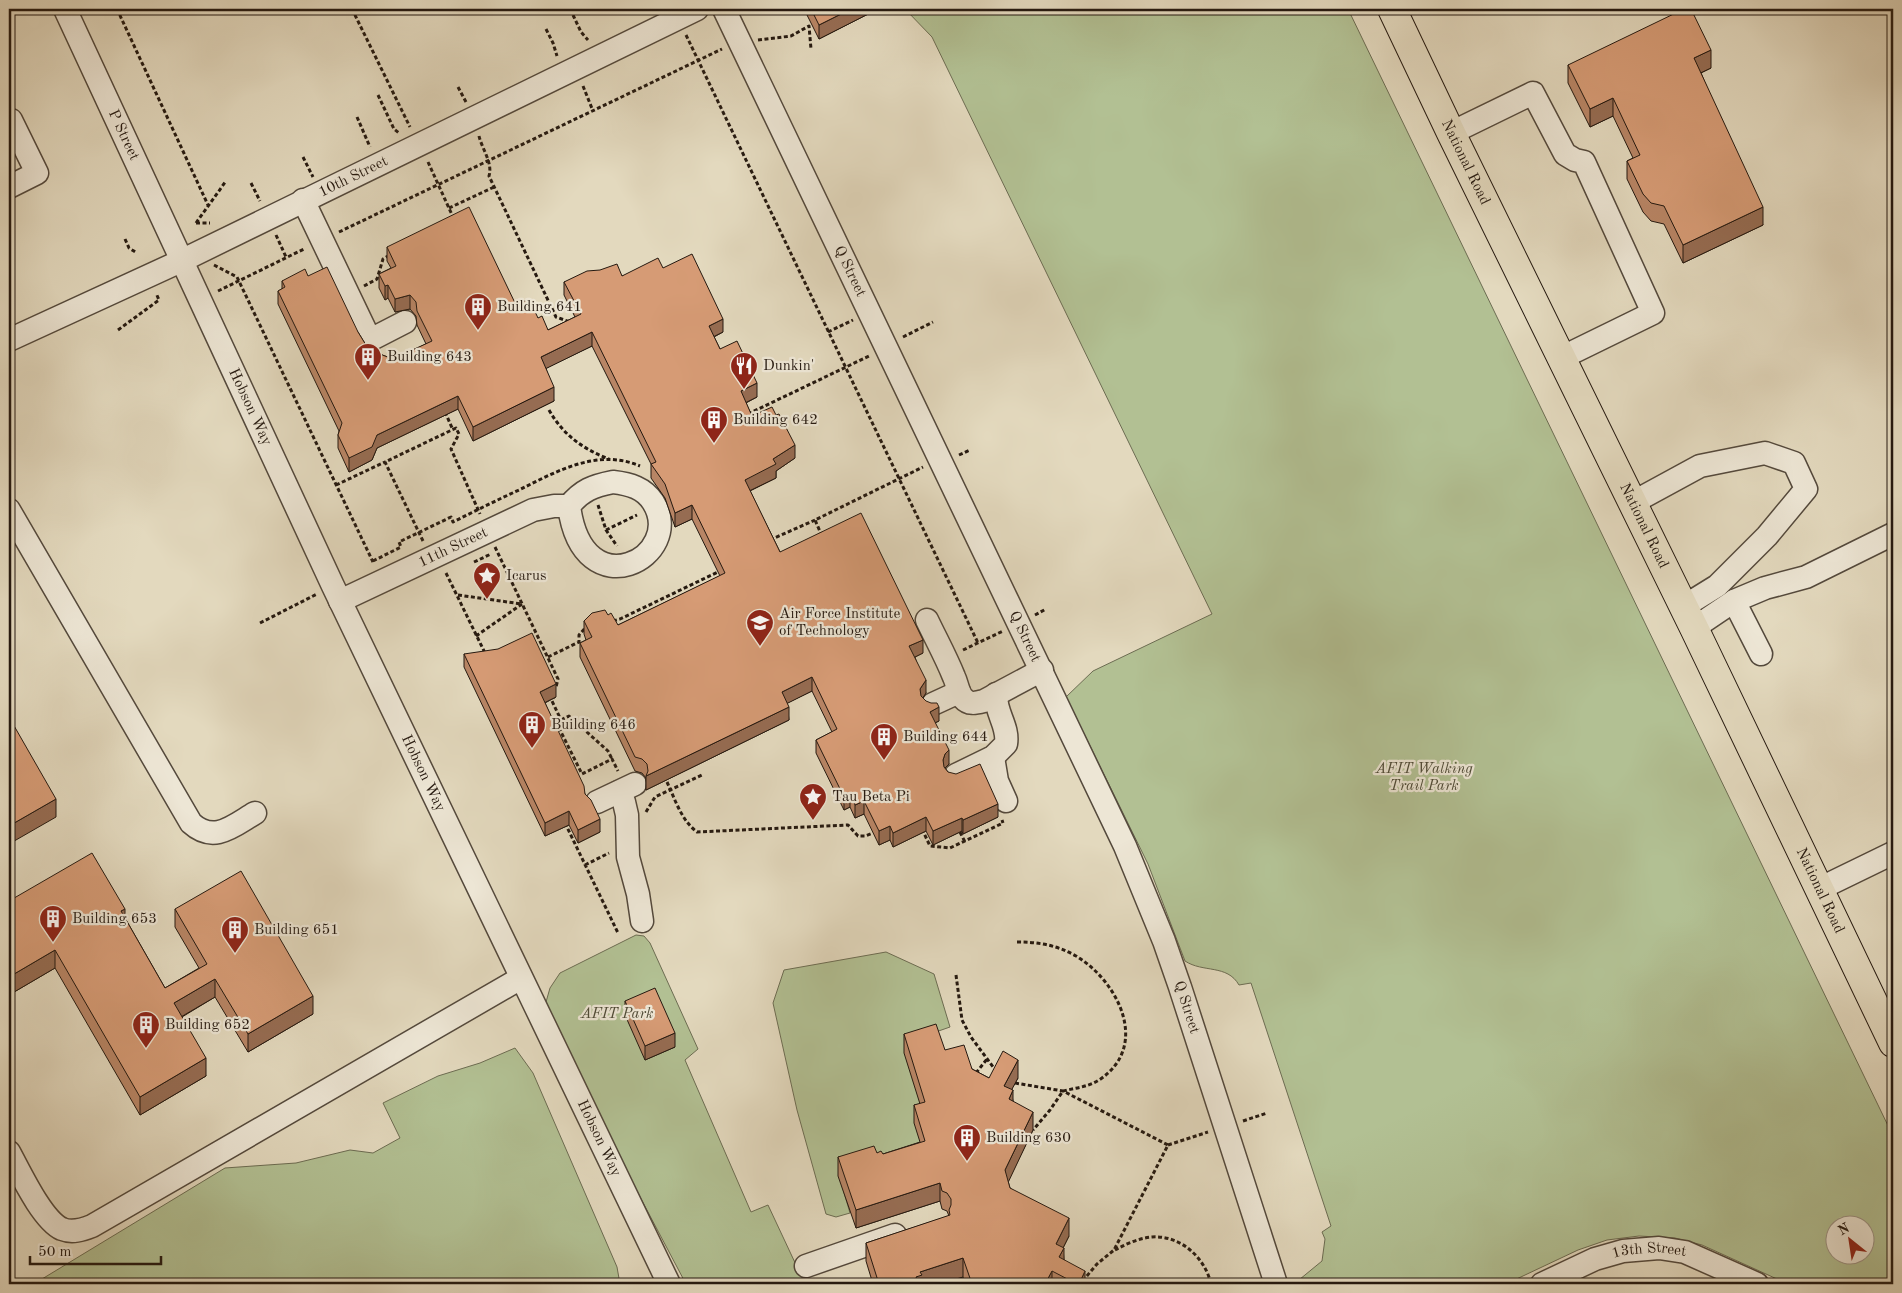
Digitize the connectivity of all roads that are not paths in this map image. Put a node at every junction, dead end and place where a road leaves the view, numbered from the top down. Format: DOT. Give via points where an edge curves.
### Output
graph roads {
  1 [pos="65,9"];
  2 [pos="724,9"];
  3 [pos="1392,9"];
  4 [pos="687,13"];
  5 [pos="9,119"];
  6 [pos="1451,133"];
  7 [pos="9,186"];
  8 [pos="303,200"];
  9 [pos="181,260"];
  10 [pos="405,322"];
  11 [pos="9,340"];
  12 [pos="1561,358"];
  13 [pos="1632,503"];
  14 [pos="569,506"];
  15 [pos="9,510"];
  16 [pos="1893,534"];
  17 [pos="332,596"];
  18 [pos="1734,601"];
  19 [pos="1688,617"];
  20 [pos="927,620"];
  21 [pos="1761,654"];
  22 [pos="1042,670"];
  23 [pos="959,692"];
  24 [pos="996,694"];
  25 [pos="933,704"];
  26 [pos="993,757"];
  27 [pos="956,775"];
  28 [pos="998,795"];
  29 [pos="597,802"];
  30 [pos="255,814"];
  31 [pos="1893,853"];
  32 [pos="1819,889"];
  33 [pos="642,921"];
  34 [pos="522,978"];
  35 [pos="1893,1043"];
  36 [pos="9,1152"];
  37 [pos="912,1230"];
  38 [pos="806,1266"];
  39 [pos="669,1284"];
  40 [pos="1276,1284"];
  41 [pos="1542,1284"];
  42 [pos="1757,1284"];
  1 -- 9 [label="street, P Street"];
  2 -- 22 [label="street, Q Street"];
  3 -- 6 [label="main road, National Road"];
  4 -- 8 [label="street, 10th Street"];
  5 -- 7 [label="street" via="37,173"];
  6 -- 12 [label="main road, National Road"];
  6 -- 12 [label="street" via="1533,92 1565,154 1584,162 1653,312"];
  8 -- 9 [label="street, 10th Street"];
  8 -- 10 [label="street" via="370,340"];
  9 -- 11 [label="street, 10th Street"];
  9 -- 17 [label="street, Hobson Way"];
  12 -- 13 [label="main road, National Road"];
  13 -- 19 [label="main road, National Road"];
  13 -- 19 [label="street" via="1700,466 1765,453 1794,463 1806,489 1767,536"];
  14 -- 14 [label="street" via="583,491 600,484 613,482 635,486 656,506 660,525 658,536 648,552 629,565 609,566 588,555 580,546"];
  14 -- 17 [label="street, 11th Street" via="533,510 434,556"];
  15 -- 30 [label="street" via="191,823 213,834"];
  16 -- 18 [label="street" via="1806,577 1765,588"];
  17 -- 34 [label="street, Hobson Way"];
  18 -- 19 [label="street"];
  18 -- 21 [label="street"];
  19 -- 32 [label="main road, National Road"];
  20 -- 23 [label="street"];
  22 -- 24 [label="street"];
  22 -- 40 [label="street, Q Street" via="1125,846 1164,941"];
  23 -- 24 [label="street" via="962,698 975,703"];
  23 -- 25 [label="street"];
  24 -- 26 [label="street" via="995,704 1007,738 1004,748"];
  26 -- 27 [label="street"];
  26 -- 28 [label="street"];
  29 -- 33 [label="street" via="627,788 624,802 628,858"];
  31 -- 32 [label="street"];
  32 -- 35 [label="main road, National Road"];
  34 -- 36 [label="street" via="82,1231 62,1229 51,1221"];
  34 -- 39 [label="street, Hobson Way"];
  37 -- 38 [label="street"];
  41 -- 42 [label="street, 13th Street" via="1595,1259 1623,1251 1658,1248 1685,1252"];
}
